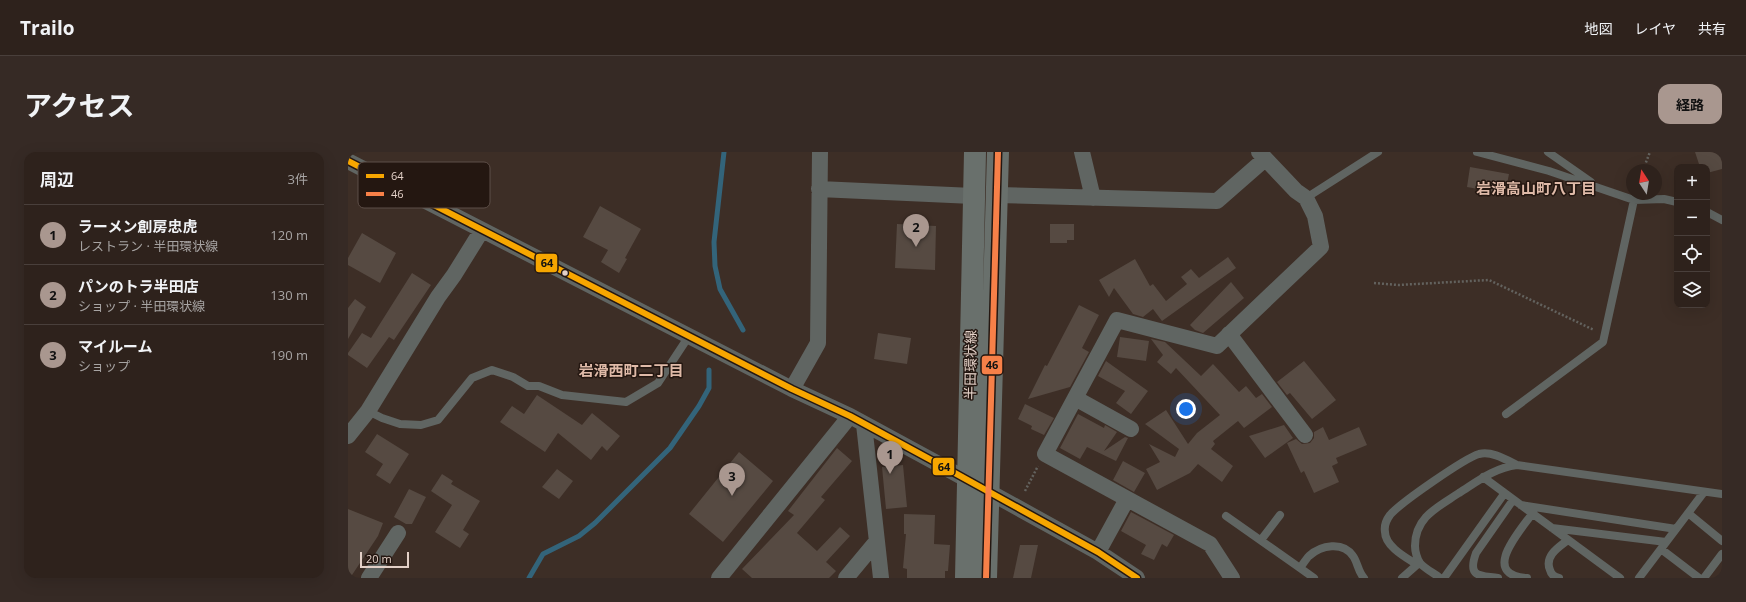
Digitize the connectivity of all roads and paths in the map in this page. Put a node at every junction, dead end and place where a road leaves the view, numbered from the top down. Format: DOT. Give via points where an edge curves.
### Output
graph roads {
  1 [pos="820,152"];
  2 [pos="975,152"];
  3 [pos="998,152"];
  4 [pos="1082,152"];
  5 [pos="1378,152"];
  6 [pos="1477,152"];
  7 [pos="1548,152"];
  8 [pos="1650,152"];
  9 [pos="1262,155"];
  10 [pos="348,161"];
  11 [pos="1645,164"];
  12 [pos="358,166"];
  13 [pos="1598,187"];
  14 [pos="819,189"];
  15 [pos="997,195"];
  16 [pos="974,196"];
  17 [pos="1626,197"];
  18 [pos="1093,198"];
  19 [pos="1306,198"];
  20 [pos="1662,199"];
  21 [pos="1634,200"];
  22 [pos="1674,201"];
  23 [pos="439,208"];
  24 [pos="1710,214"];
  25 [pos="1722,220"];
  26 [pos="482,230"];
  27 [pos="1374,283"];
  28 [pos="1607,326"];
  29 [pos="1229,334"];
  30 [pos="689,336"];
  31 [pos="792,389"];
  32 [pos="1075,398"];
  33 [pos="368,411"];
  34 [pos="1506,414"];
  35 [pos="850,416"];
  36 [pos="864,424"];
  37 [pos="1131,429"];
  38 [pos="1305,435"];
  39 [pos="348,436"];
  40 [pos="1045,454"];
  41 [pos="1517,465"];
  42 [pos="1483,477"];
  43 [pos="968,481"];
  44 [pos="988,492"];
  45 [pos="1025,492"];
  46 [pos="1704,492"];
  47 [pos="1504,494"];
  48 [pos="1722,494"];
  49 [pos="1127,499"];
  50 [pos="1516,502"];
  51 [pos="1688,513"];
  52 [pos="1532,514"];
  53 [pos="1280,515"];
  54 [pos="1226,516"];
  55 [pos="1552,528"];
  56 [pos="1676,529"];
  57 [pos="398,533"];
  58 [pos="1261,540"];
  59 [pos="1568,540"];
  60 [pos="1722,541"];
  61 [pos="876,542"];
  62 [pos="1664,546"];
  63 [pos="1098,552"];
  64 [pos="1722,554"];
  65 [pos="1418,563"];
  66 [pos="1300,568"];
  67 [pos="1115,571"];
  68 [pos="369,578"];
  69 [pos="719,578"];
  70 [pos="846,578"];
  71 [pos="881,578"];
  72 [pos="966,578"];
  73 [pos="986,578"];
  74 [pos="1137,578"];
  75 [pos="1232,578"];
  76 [pos="1314,578"];
  77 [pos="1364,578"];
  78 [pos="1402,578"];
  79 [pos="1440,578"];
  80 [pos="1444,578"];
  81 [pos="1498,578"];
  82 [pos="1527,578"];
  83 [pos="1558,578"];
  84 [pos="1620,578"];
  85 [pos="1640,578"];
  86 [pos="1699,578"];
  87 [pos="1704,578"];
  1 -- 14 [label="street"];
  2 -- 16 [label="main road, 半田環状線"];
  3 -- 15 [label="main road, 半田環状線"];
  4 -- 18 [label="street"];
  5 -- 19 [label="lane"];
  6 -- 13 [label="lane" via="1526,164"];
  7 -- 13 [label="lane"];
  8 -- 11 [label="path"];
  9 -- 18 [label="street" via="1217,200"];
  9 -- 19 [label="street"];
  10 -- 12 [label="street"];
  13 -- 17 [label="lane"];
  14 -- 16 [label="street"];
  14 -- 31 [label="street" via="818,344"];
  15 -- 18 [label="street"];
  15 -- 44 [label="main road, 半田環状線"];
  16 -- 43 [label="main road, 半田環状線"];
  19 -- 29 [label="street" via="1315,216 1321,247"];
  20 -- 22 [label="lane"];
  21 -- 28 [label="lane"];
  23 -- 26 [label="street"];
  24 -- 25 [label="lane"];
  26 -- 30 [label="street"];
  26 -- 33 [label="street"];
  27 -- 28 [label="path" via="1398,285 1489,280 1594,330"];
  28 -- 34 [label="lane" via="1603,342"];
  29 -- 32 [label="street" via="1217,346 1116,320"];
  29 -- 38 [label="street"];
  30 -- 31 [label="street"];
  30 -- 33 [label="lane" via="658,383 626,402 562,395 539,386 528,386 492,370 472,378 438,420 421,425 400,424"];
  31 -- 35 [label="street"];
  32 -- 37 [label="street"];
  32 -- 40 [label="street"];
  33 -- 39 [label="street"];
  35 -- 36 [label="street"];
  35 -- 69 [label="street"];
  36 -- 43 [label="street"];
  36 -- 61 [label="street"];
  40 -- 45 [label="path"];
  40 -- 49 [label="street"];
  41 -- 42 [label="lane" via="1505,467"];
  41 -- 46 [label="lane"];
  41 -- 65 [label="lane" via="1489,453 1479,454 1466,460 1390,515 1385,526 1387,540"];
  42 -- 47 [label="lane"];
  42 -- 65 [label="lane" via="1437,507 1421,521 1415,536"];
  43 -- 44 [label="street"];
  43 -- 72 [label="main road, 半田環状線"];
  44 -- 63 [label="street"];
  44 -- 73 [label="main road, 半田環状線"];
  46 -- 48 [label="lane"];
  46 -- 51 [label="lane"];
  47 -- 50 [label="lane"];
  47 -- 80 [label="lane"];
  49 -- 63 [label="street"];
  49 -- 75 [label="street" via="1210,544"];
  50 -- 52 [label="lane"];
  50 -- 56 [label="lane"];
  50 -- 81 [label="lane" via="1476,554 1473,562 1476,574"];
  51 -- 56 [label="lane"];
  51 -- 60 [label="lane"];
  52 -- 55 [label="lane"];
  52 -- 82 [label="lane" via="1506,550 1505,559 1508,573 1514,577"];
  53 -- 58 [label="lane"];
  54 -- 58 [label="lane"];
  55 -- 59 [label="lane"];
  55 -- 62 [label="lane"];
  56 -- 62 [label="lane"];
  57 -- 68 [label="street"];
  58 -- 66 [label="lane"];
  59 -- 83 [label="lane" via="1550,557 1548,565 1551,573"];
  59 -- 84 [label="lane"];
  61 -- 70 [label="street"];
  61 -- 71 [label="street"];
  62 -- 85 [label="lane"];
  62 -- 86 [label="lane"];
  63 -- 67 [label="street"];
  64 -- 87 [label="lane"];
  65 -- 78 [label="lane"];
  65 -- 79 [label="lane"];
  66 -- 76 [label="lane"];
  66 -- 77 [label="lane" via="1310,556 1322,548 1337,546 1347,549 1354,556"];
  67 -- 74 [label="street"];
}
